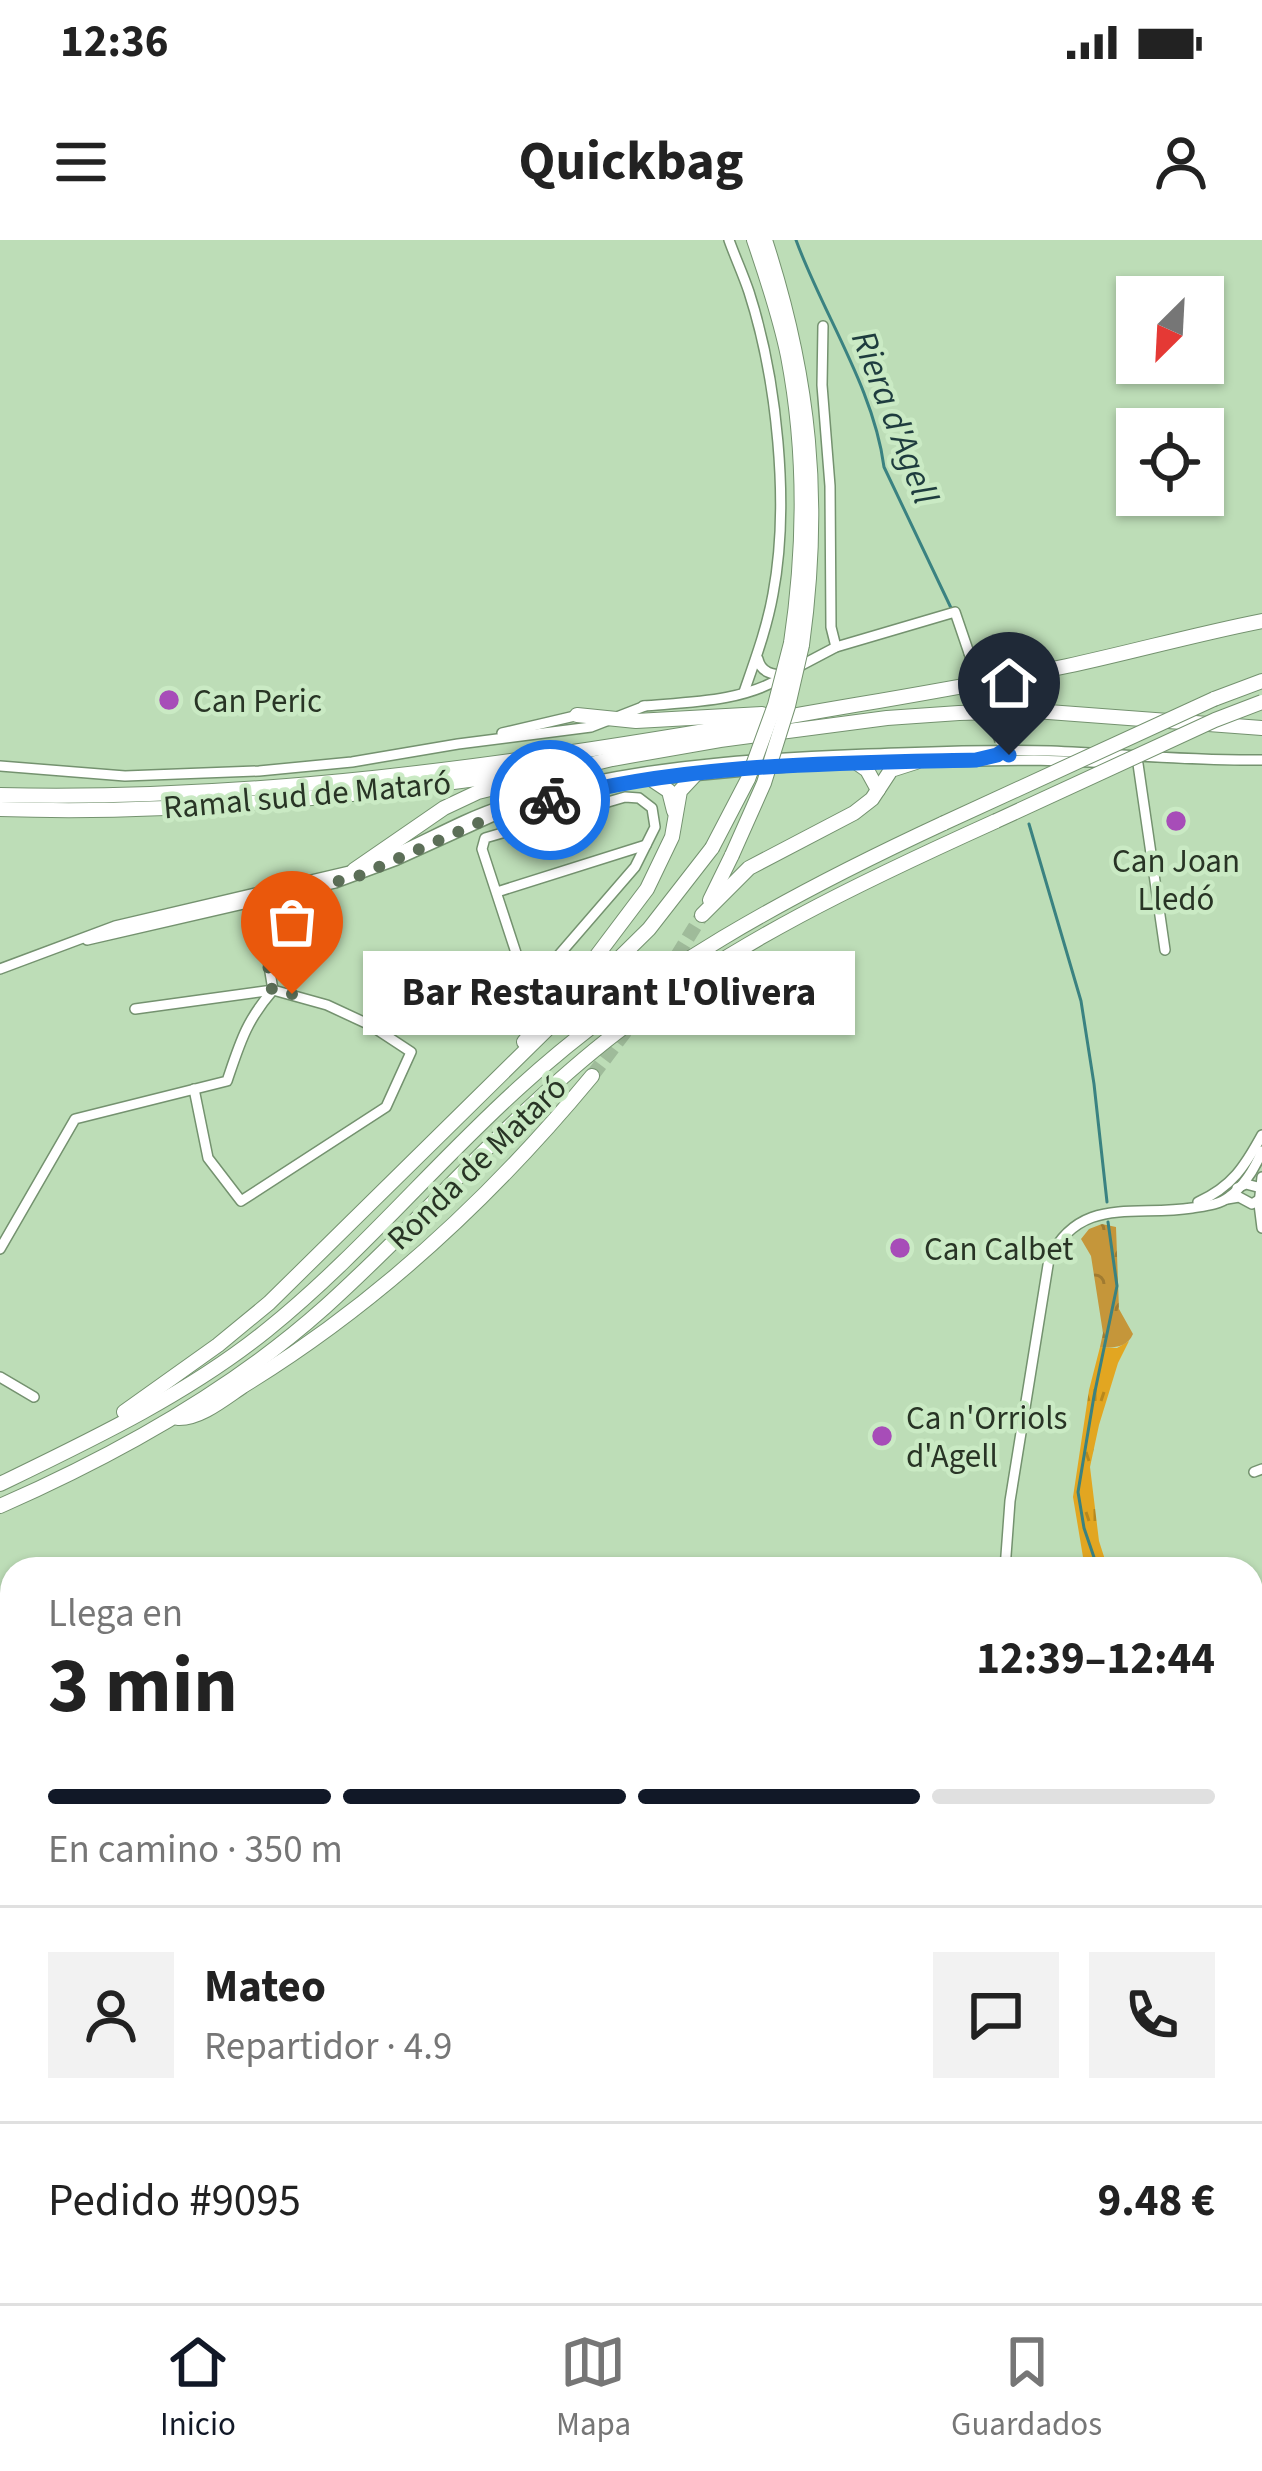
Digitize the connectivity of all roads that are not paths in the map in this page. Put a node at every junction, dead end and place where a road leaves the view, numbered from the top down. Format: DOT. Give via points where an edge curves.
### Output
graph roads {
  1 [pos="729,240"];
  2 [pos="754,240"];
  3 [pos="766,240"];
  4 [pos="823,326"];
  5 [pos="1262,621"];
  6 [pos="796,644"];
  7 [pos="836,647"];
  8 [pos="758,654"];
  9 [pos="786,675"];
  10 [pos="1262,681"];
  11 [pos="744,692"];
  12 [pos="1262,702"];
  13 [pos="644,706"];
  14 [pos="815,712"];
  15 [pos="577,715"];
  16 [pos="614,719"];
  17 [pos="1262,728"];
  18 [pos="458,744"];
  19 [pos="1002,746"];
  20 [pos="612,759"];
  21 [pos="976,760"];
  22 [pos="1034,760"];
  23 [pos="916,761"];
  24 [pos="857,763"];
  25 [pos="1262,763"];
  26 [pos="1138,764"];
  27 [pos="0,766"];
  28 [pos="695,775"];
  29 [pos="603,779"];
  30 [pos="651,779"];
  31 [pos="878,790"];
  32 [pos="0,795"];
  33 [pos="532,805"];
  34 [pos="0,809"];
  35 [pos="512,810"];
  36 [pos="676,819"];
  37 [pos="536,822"];
  38 [pos="456,824"];
  39 [pos="517,828"];
  40 [pos="635,856"];
  41 [pos="354,870"];
  42 [pos="297,888"];
  43 [pos="496,892"];
  44 [pos="258,900"];
  45 [pos="176,911"];
  46 [pos="64,945"];
  47 [pos="1165,950"];
  48 [pos="519,962"];
  49 [pos="553,963"];
  50 [pos="0,970"];
  51 [pos="272,990"];
  52 [pos="135,1010"];
  53 [pos="592,1076"];
  54 [pos="492,1084"];
  55 [pos="194,1089"];
  56 [pos="1261,1141"];
  57 [pos="1262,1177"];
  58 [pos="1260,1194"];
  59 [pos="1238,1196"];
  60 [pos="1202,1200"];
  61 [pos="1176,1210"];
  62 [pos="1262,1228"];
  63 [pos="0,1249"];
  64 [pos="0,1377"];
  65 [pos="34,1396"];
  66 [pos="173,1418"];
  67 [pos="114,1427"];
  68 [pos="0,1484"];
  69 [pos="0,1505"];
  70 [pos="1006,1557"];
  1 -- 8 [label="street" via="766,357 778,459 780,534"];
  2 -- 6 [label="highway" via="788,355 797,418"];
  3 -- 6 [label="highway" via="798,355 812,481 813,546"];
  4 -- 7 [label="street"];
  5 -- 14 [label="highway"];
  6 -- 31 [label="highway, bridge" via="788,706 764,783 702,915 749,868 854,813"];
  6 -- 54 [label="highway, bridge" via="748,778 712,848 649,929"];
  7 -- 9 [label="street"];
  7 -- 19 [label="street, bridge" via="955,612"];
  8 -- 9 [label="street" via="766,672"];
  8 -- 11 [label="street"];
  9 -- 11 [label="street"];
  10 -- 67 [label="highway, Ronda de Mataró, bridge" via="840,871 721,936 522,1084 272,1326"];
  11 -- 13 [label="street"];
  12 -- 66 [label="highway, Ronda de Mataró, bridge" via="848,888 727,955 539,1095 320,1311"];
  13 -- 15 [label="street"];
  13 -- 16 [label="street"];
  14 -- 16 [label="highway"];
  14 -- 32 [label="highway" via="345,781 164,795"];
  15 -- 16 [label="highway"];
  15 -- 18 [label="street"];
  16 -- 18 [label="street"];
  17 -- 20 [label="highway" via="959,712"];
  18 -- 27 [label="street" via="259,771 124,776"];
  19 -- 21 [label="street"];
  19 -- 22 [label="street"];
  19 -- 25 [label="street"];
  19 -- 29 [label="street" via="816,755"];
  20 -- 34 [label="highway, Ramal sud de Mataró" via="306,798"];
  20 -- 41 [label="highway" via="467,796"];
  21 -- 22 [label="street"];
  21 -- 23 [label="street"];
  22 -- 26 [label="street"];
  23 -- 24 [label="street"];
  23 -- 31 [label="highway" via="891,770"];
  24 -- 28 [label="street"];
  24 -- 31 [label="highway"];
  25 -- 26 [label="street"];
  26 -- 47 [label="street"];
  28 -- 30 [label="street"];
  28 -- 36 [label="highway" via="680,790"];
  29 -- 33 [label="street"];
  29 -- 38 [label="street"];
  30 -- 33 [label="street"];
  30 -- 36 [label="highway" via="669,791"];
  33 -- 35 [label="street"];
  33 -- 37 [label="street"];
  35 -- 38 [label="street"];
  35 -- 39 [label="street"];
  35 -- 42 [label="street" via="356,877"];
  36 -- 54 [label="highway" via="647,889"];
  37 -- 39 [label="street"];
  37 -- 40 [label="street" via="640,798 652,808 655,827"];
  38 -- 41 [label="street"];
  39 -- 43 [label="street" via="485,838"];
  40 -- 43 [label="street"];
  40 -- 49 [label="street"];
  41 -- 42 [label="street"];
  42 -- 44 [label="street"];
  42 -- 45 [label="street"];
  43 -- 48 [label="street"];
  44 -- 45 [label="street"];
  44 -- 46 [label="street"];
  44 -- 51 [label="street"];
  45 -- 46 [label="street"];
  46 -- 50 [label="street"];
  51 -- 52 [label="street"];
  51 -- 55 [label="street" via="245,1028 227,1081"];
  51 -- 55 [label="street" via="327,1005 411,1052 386,1107 241,1201 208,1158"];
  53 -- 66 [label="highway" via="514,1165 365,1302 208,1408"];
  54 -- 67 [label="highway" via="269,1303"];
  55 -- 63 [label="street" via="75,1119"];
  56 -- 59 [label="street"];
  56 -- 60 [label="street" via="1239,1174"];
  57 -- 58 [label="street"];
  58 -- 59 [label="street" via="1252,1204"];
  58 -- 59 [label="street" via="1246,1184"];
  58 -- 62 [label="street"];
  59 -- 60 [label="street"];
  59 -- 61 [label="street"];
  59 -- 62 [label="street"];
  60 -- 61 [label="street"];
  61 -- 70 [label="street" via="1094,1215 1065,1234 1048,1259"];
  64 -- 65 [label="street"];
  66 -- 69 [label="highway, Ronda de Mataró"];
  67 -- 68 [label="highway, Ronda de Mataró"];
}
